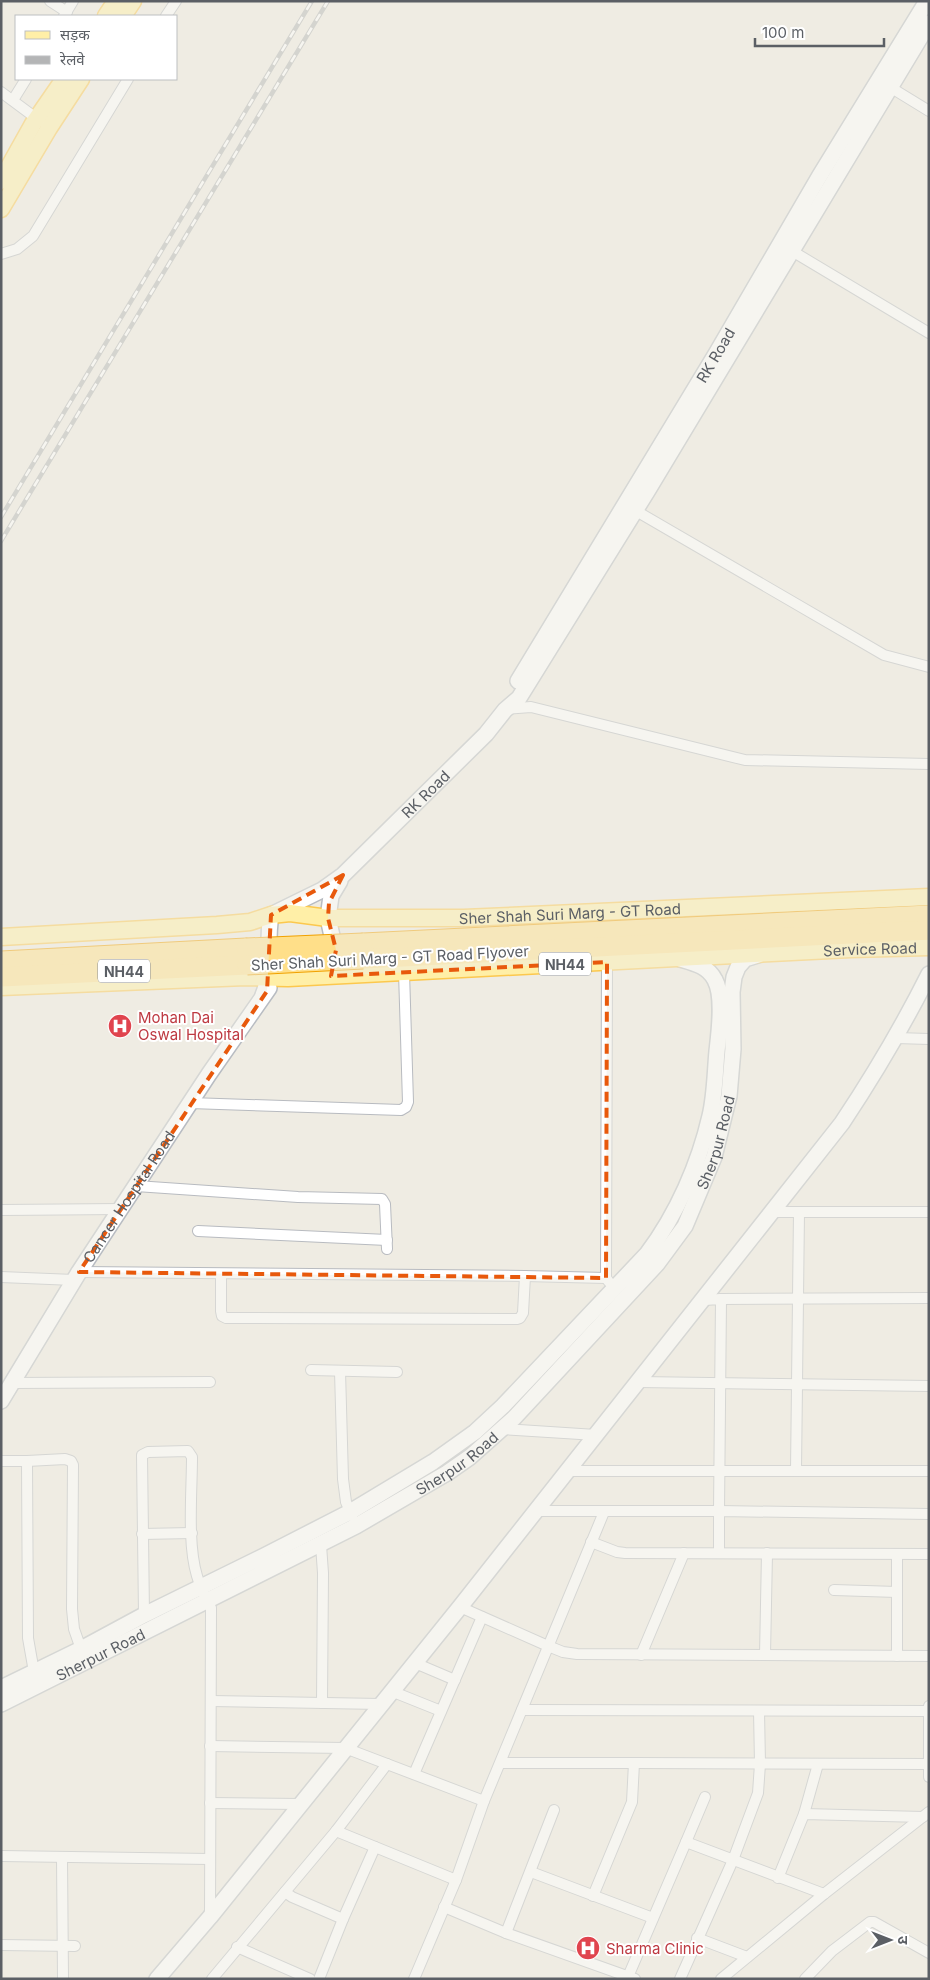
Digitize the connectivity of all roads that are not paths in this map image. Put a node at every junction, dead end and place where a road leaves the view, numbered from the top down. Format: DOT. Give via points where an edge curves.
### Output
graph roads {
  1 [pos="50,1"];
  2 [pos="74,1"];
  3 [pos="116,1"];
  4 [pos="133,1"];
  5 [pos="176,1"];
  6 [pos="927,1"];
  7 [pos="66,14"];
  8 [pos="107,15"];
  9 [pos="124,15"];
  10 [pos="167,15"];
  11 [pos="929,23"];
  12 [pos="25,80"];
  13 [pos="63,80"];
  14 [pos="81,80"];
  15 [pos="127,80"];
  16 [pos="884,84"];
  17 [pos="1,92"];
  18 [pos="13,100"];
  19 [pos="929,111"];
  20 [pos="38,119"];
  21 [pos="1,180"];
  22 [pos="1,209"];
  23 [pos="792,251"];
  24 [pos="1,254"];
  25 [pos="929,333"];
  26 [pos="630,507"];
  27 [pos="929,667"];
  28 [pos="505,710"];
  29 [pos="929,764"];
  30 [pos="343,875"];
  31 [pos="929,897"];
  32 [pos="270,915"];
  33 [pos="929,915"];
  34 [pos="328,918"];
  35 [pos="369,919"];
  36 [pos="929,930"];
  37 [pos="1,938"];
  38 [pos="929,947"];
  39 [pos="759,955"];
  40 [pos="247,957"];
  41 [pos="363,959"];
  42 [pos="678,959"];
  43 [pos="1,961"];
  44 [pos="607,962"];
  45 [pos="404,972"];
  46 [pos="929,974"];
  47 [pos="318,976"];
  48 [pos="1,977"];
  49 [pos="268,978"];
  50 [pos="288,978"];
  51 [pos="1,988"];
  52 [pos="263,995"];
  53 [pos="896,1038"];
  54 [pos="929,1039"];
  55 [pos="733,1049"];
  56 [pos="717,1050"];
  57 [pos="190,1103"];
  58 [pos="136,1186"];
  59 [pos="121,1209"];
  60 [pos="1,1210"];
  61 [pos="773,1212"];
  62 [pos="799,1212"];
  63 [pos="929,1212"];
  64 [pos="198,1231"];
  65 [pos="221,1274"];
  66 [pos="77,1276"];
  67 [pos="524,1276"];
  68 [pos="1,1278"];
  69 [pos="615,1289"];
  70 [pos="798,1298"];
  71 [pos="929,1298"];
  72 [pos="721,1299"];
  73 [pos="704,1300"];
  74 [pos="311,1370"];
  75 [pos="340,1371"];
  76 [pos="397,1372"];
  77 [pos="210,1382"];
  78 [pos="638,1382"];
  79 [pos="12,1383"];
  80 [pos="719,1383"];
  81 [pos="798,1384"];
  82 [pos="929,1386"];
  83 [pos="1,1401"];
  84 [pos="503,1406"];
  85 [pos="514,1418"];
  86 [pos="502,1430"];
  87 [pos="596,1435"];
  88 [pos="1,1461"];
  89 [pos="27,1461"];
  90 [pos="718,1470"];
  91 [pos="796,1470"];
  92 [pos="568,1471"];
  93 [pos="929,1471"];
  94 [pos="536,1511"];
  95 [pos="719,1511"];
  96 [pos="350,1512"];
  97 [pos="604,1512"];
  98 [pos="929,1514"];
  99 [pos="356,1526"];
  100 [pos="192,1533"];
  101 [pos="142,1534"];
  102 [pos="591,1542"];
  103 [pos="310,1544"];
  104 [pos="684,1553"];
  105 [pos="719,1553"];
  106 [pos="767,1553"];
  107 [pos="897,1554"];
  108 [pos="929,1554"];
  109 [pos="834,1590"];
  110 [pos="897,1592"];
  111 [pos="204,1594"];
  112 [pos="460,1608"];
  113 [pos="144,1616"];
  114 [pos="482,1617"];
  115 [pos="548,1646"];
  116 [pos="81,1649"];
  117 [pos="641,1655"];
  118 [pos="765,1655"];
  119 [pos="897,1656"];
  120 [pos="929,1656"];
  121 [pos="415,1662"];
  122 [pos="34,1672"];
  123 [pos="455,1680"];
  124 [pos="1,1688"];
  125 [pos="392,1691"];
  126 [pos="210,1701"];
  127 [pos="322,1703"];
  128 [pos="1,1704"];
  129 [pos="381,1704"];
  130 [pos="929,1705"];
  131 [pos="522,1710"];
  132 [pos="441,1711"];
  133 [pos="759,1711"];
  134 [pos="928,1711"];
  135 [pos="210,1746"];
  136 [pos="346,1748"];
  137 [pos="501,1762"];
  138 [pos="634,1762"];
  139 [pos="387,1764"];
  140 [pos="760,1764"];
  141 [pos="818,1764"];
  142 [pos="928,1764"];
  143 [pos="414,1774"];
  144 [pos="929,1777"];
  145 [pos="705,1797"];
  146 [pos="484,1801"];
  147 [pos="210,1803"];
  148 [pos="300,1804"];
  149 [pos="554,1810"];
  150 [pos="804,1814"];
  151 [pos="926,1815"];
  152 [pos="336,1831"];
  153 [pos="686,1842"];
  154 [pos="375,1847"];
  155 [pos="1,1856"];
  156 [pos="62,1857"];
  157 [pos="210,1859"];
  158 [pos="732,1860"];
  159 [pos="531,1872"];
  160 [pos="778,1878"];
  161 [pos="456,1880"];
  162 [pos="285,1892"];
  163 [pos="824,1894"];
  164 [pos="593,1896"];
  165 [pos="444,1907"];
  166 [pos="210,1918"];
  167 [pos="654,1918"];
  168 [pos="343,1919"];
  169 [pos="506,1933"];
  170 [pos="697,1938"];
  171 [pos="1,1945"];
  172 [pos="63,1946"];
  173 [pos="75,1946"];
  174 [pos="237,1948"];
  175 [pos="929,1953"];
  176 [pos="747,1957"];
  177 [pos="630,1978"];
  178 [pos="806,1978"];
  179 [pos="63,1979"];
  180 [pos="157,1979"];
  181 [pos="212,1979"];
  182 [pos="310,1979"];
  183 [pos="319,1979"];
  184 [pos="414,1979"];
  185 [pos="680,1979"];
  186 [pos="721,1979"];
  1 -- 7 [label="street"];
  2 -- 7 [label="street"];
  3 -- 8 [label="main road"];
  4 -- 9 [label="main road"];
  5 -- 10 [label="street"];
  6 -- 16 [label="street, RK Road"];
  11 -- 16 [label="street, RK Road"];
  12 -- 18 [label="street"];
  13 -- 20 [label="main road"];
  14 -- 20 [label="main road"];
  15 -- 24 [label="street" via="33,236 17,249"];
  16 -- 19 [label="street"];
  16 -- 23 [label="street, RK Road"];
  16 -- 26 [label="street, RK Road" via="819,177"];
  17 -- 18 [label="street"];
  18 -- 20 [label="street"];
  20 -- 21 [label="main road"];
  20 -- 22 [label="main road"];
  23 -- 25 [label="street"];
  23 -- 26 [label="street, RK Road"];
  26 -- 27 [label="street" via="884,655"];
  26 -- 28 [label="street, RK Road" via="519,698"];
  28 -- 29 [label="street" via="531,707 745,760"];
  28 -- 30 [label="street, RK Road" via="486,734"];
  30 -- 32 [label="street" via="322,890"];
  30 -- 34 [label="street" via="331,896"];
  31 -- 35 [label="main road, Sher Shah Suri Marg - GT Road" via="464,918"];
  32 -- 34 [label="main road, Sher Shah Suri Marg - GT Road" via="303,913"];
  32 -- 37 [label="main road, Sher Shah Suri Marg - GT Road" via="250,922 216,925"];
  32 -- 49 [label="street"];
  33 -- 41 [label="highway, Sher Shah Suri Marg - GT Road Flyover / NH44"];
  34 -- 35 [label="main road, Sher Shah Suri Marg - GT Road"];
  34 -- 47 [label="street" via="336,957 330,970"];
  35 -- 41 [label="main road" via="355,928 348,944 351,961"];
  36 -- 41 [label="highway, Sher Shah Suri Marg - GT Road Flyover / NH44"];
  38 -- 39 [label="main road, Service Road / NH44"];
  39 -- 42 [label="main road, NH44"];
  39 -- 55 [label="street, Sherpur Road" via="745,959 734,977"];
  40 -- 41 [label="highway, Sher Shah Suri Marg - GT Road Flyover / NH44, bridge"];
  40 -- 43 [label="highway, Sher Shah Suri Marg - GT Road Flyover / NH44"];
  40 -- 48 [label="highway, Sher Shah Suri Marg - GT Road Flyover / NH44"];
  41 -- 45 [label="main road, NH44"];
  41 -- 47 [label="main road, NH44"];
  42 -- 44 [label="main road, NH44"];
  42 -- 56 [label="street, Sherpur Road" via="702,966 716,980 720,1034"];
  44 -- 45 [label="main road, NH44"];
  44 -- 69 [label="street"];
  45 -- 57 [label="street" via="406,1107 401,1110"];
  46 -- 53 [label="street"];
  47 -- 50 [label="main road, NH44"];
  49 -- 50 [label="main road, NH44"];
  49 -- 51 [label="main road"];
  49 -- 52 [label="street"];
  50 -- 52 [label="street" via="274,984"];
  52 -- 57 [label="street, Cancer Hospital Road"];
  53 -- 54 [label="street"];
  53 -- 61 [label="street" via="842,1123"];
  55 -- 56 [label="street"];
  55 -- 69 [label="street, Sherpur Road" via="729,1096 714,1157 700,1192 677,1238 657,1264"];
  56 -- 69 [label="street, Sherpur Road" via="710,1115 688,1180 661,1236"];
  57 -- 58 [label="street, Cancer Hospital Road"];
  58 -- 59 [label="street, Cancer Hospital Road"];
  58 -- 64 [label="street" via="382,1199 387,1245"];
  59 -- 60 [label="street"];
  59 -- 66 [label="street, Cancer Hospital Road"];
  61 -- 62 [label="street"];
  61 -- 73 [label="street"];
  62 -- 63 [label="street"];
  62 -- 70 [label="street"];
  65 -- 66 [label="street"];
  65 -- 67 [label="street"];
  65 -- 67 [label="street" via="222,1316 236,1318 520,1318"];
  66 -- 68 [label="street"];
  66 -- 79 [label="street, Cancer Hospital Road"];
  67 -- 69 [label="street"];
  69 -- 84 [label="street, Sherpur Road"];
  69 -- 85 [label="street, Sherpur Road"];
  70 -- 71 [label="street"];
  70 -- 72 [label="street"];
  70 -- 81 [label="street"];
  72 -- 73 [label="street"];
  72 -- 80 [label="street"];
  73 -- 78 [label="street"];
  74 -- 75 [label="street"];
  75 -- 76 [label="street"];
  75 -- 96 [label="street" via="343,1480"];
  77 -- 79 [label="street"];
  78 -- 80 [label="street"];
  78 -- 87 [label="street"];
  79 -- 83 [label="street, Cancer Hospital Road"];
  80 -- 81 [label="street"];
  80 -- 90 [label="street"];
  81 -- 82 [label="street"];
  81 -- 91 [label="street"];
  84 -- 85 [label="street"];
  84 -- 96 [label="street, Sherpur Road" via="448,1452"];
  85 -- 86 [label="street, Sherpur Road"];
  86 -- 87 [label="street"];
  86 -- 99 [label="street, Sherpur Road" via="447,1473"];
  87 -- 92 [label="street"];
  88 -- 89 [label="street"];
  89 -- 116 [label="street" via="65,1459 73,1465 72,1609 74,1630"];
  89 -- 122 [label="street" via="28,1638"];
  90 -- 91 [label="street"];
  90 -- 92 [label="street"];
  90 -- 95 [label="street"];
  91 -- 93 [label="street"];
  92 -- 94 [label="street"];
  94 -- 97 [label="street"];
  94 -- 112 [label="street"];
  95 -- 97 [label="street"];
  95 -- 98 [label="street"];
  95 -- 105 [label="street"];
  96 -- 99 [label="street"];
  96 -- 103 [label="street, Sherpur Road"];
  97 -- 102 [label="street"];
  99 -- 103 [label="street, Sherpur Road"];
  100 -- 101 [label="street"];
  100 -- 101 [label="street" via="192,1457 184,1450 142,1455"];
  100 -- 111 [label="street" via="194,1562"];
  101 -- 113 [label="street"];
  102 -- 104 [label="street" via="617,1552"];
  102 -- 115 [label="street"];
  103 -- 111 [label="street, Sherpur Road"];
  103 -- 127 [label="street" via="323,1573"];
  104 -- 105 [label="street"];
  104 -- 117 [label="street"];
  105 -- 106 [label="street"];
  106 -- 107 [label="street"];
  106 -- 118 [label="street"];
  107 -- 108 [label="street"];
  107 -- 110 [label="street"];
  109 -- 110 [label="street"];
  110 -- 119 [label="street"];
  111 -- 113 [label="street, Sherpur Road"];
  111 -- 126 [label="street" via="211,1608"];
  111 -- 128 [label="street, Sherpur Road"];
  112 -- 114 [label="street"];
  112 -- 121 [label="street"];
  113 -- 116 [label="street, Sherpur Road"];
  114 -- 115 [label="street"];
  114 -- 123 [label="street"];
  115 -- 117 [label="street" via="577,1654"];
  115 -- 131 [label="street"];
  116 -- 122 [label="street, Sherpur Road"];
  117 -- 118 [label="street"];
  118 -- 119 [label="street"];
  119 -- 120 [label="street"];
  121 -- 123 [label="street"];
  121 -- 125 [label="street"];
  122 -- 124 [label="street, Sherpur Road"];
  123 -- 132 [label="street"];
  125 -- 129 [label="street"];
  125 -- 132 [label="street"];
  126 -- 127 [label="street"];
  126 -- 135 [label="street"];
  127 -- 129 [label="street"];
  129 -- 136 [label="street"];
  130 -- 134 [label="street"];
  131 -- 133 [label="street"];
  131 -- 137 [label="street"];
  132 -- 143 [label="street"];
  133 -- 134 [label="street"];
  133 -- 140 [label="street"];
  134 -- 142 [label="street"];
  135 -- 136 [label="street"];
  135 -- 147 [label="street"];
  136 -- 139 [label="street"];
  136 -- 148 [label="street"];
  137 -- 138 [label="street"];
  137 -- 146 [label="street"];
  138 -- 140 [label="street"];
  138 -- 164 [label="street" via="632,1802"];
  139 -- 143 [label="street"];
  139 -- 152 [label="street"];
  140 -- 141 [label="street"];
  140 -- 158 [label="street" via="758,1793"];
  141 -- 142 [label="street"];
  141 -- 150 [label="street"];
  142 -- 144 [label="street"];
  143 -- 146 [label="street"];
  145 -- 153 [label="street"];
  146 -- 161 [label="street"];
  147 -- 148 [label="street"];
  147 -- 157 [label="street"];
  148 -- 166 [label="street"];
  149 -- 159 [label="street"];
  150 -- 151 [label="street"];
  150 -- 160 [label="street"];
  151 -- 163 [label="street"];
  152 -- 154 [label="street"];
  152 -- 162 [label="street"];
  153 -- 158 [label="street"];
  153 -- 167 [label="street"];
  154 -- 161 [label="street"];
  154 -- 168 [label="street"];
  155 -- 156 [label="street"];
  156 -- 157 [label="street"];
  156 -- 172 [label="street"];
  157 -- 166 [label="street"];
  158 -- 160 [label="street"];
  158 -- 170 [label="street"];
  159 -- 164 [label="street"];
  159 -- 169 [label="street"];
  160 -- 163 [label="street"];
  161 -- 165 [label="street"];
  162 -- 168 [label="street"];
  162 -- 174 [label="street"];
  163 -- 176 [label="street"];
  164 -- 167 [label="street"];
  165 -- 169 [label="street"];
  165 -- 184 [label="street"];
  166 -- 180 [label="street"];
  167 -- 177 [label="street"];
  168 -- 183 [label="street"];
  169 -- 177 [label="street"];
  170 -- 176 [label="street"];
  170 -- 185 [label="street"];
  171 -- 172 [label="street"];
  172 -- 173 [label="street"];
  172 -- 179 [label="street"];
  174 -- 181 [label="street"];
  174 -- 182 [label="street"];
  175 -- 178 [label="street" via="870,1922 832,1951"];
  176 -- 186 [label="street"];
}
